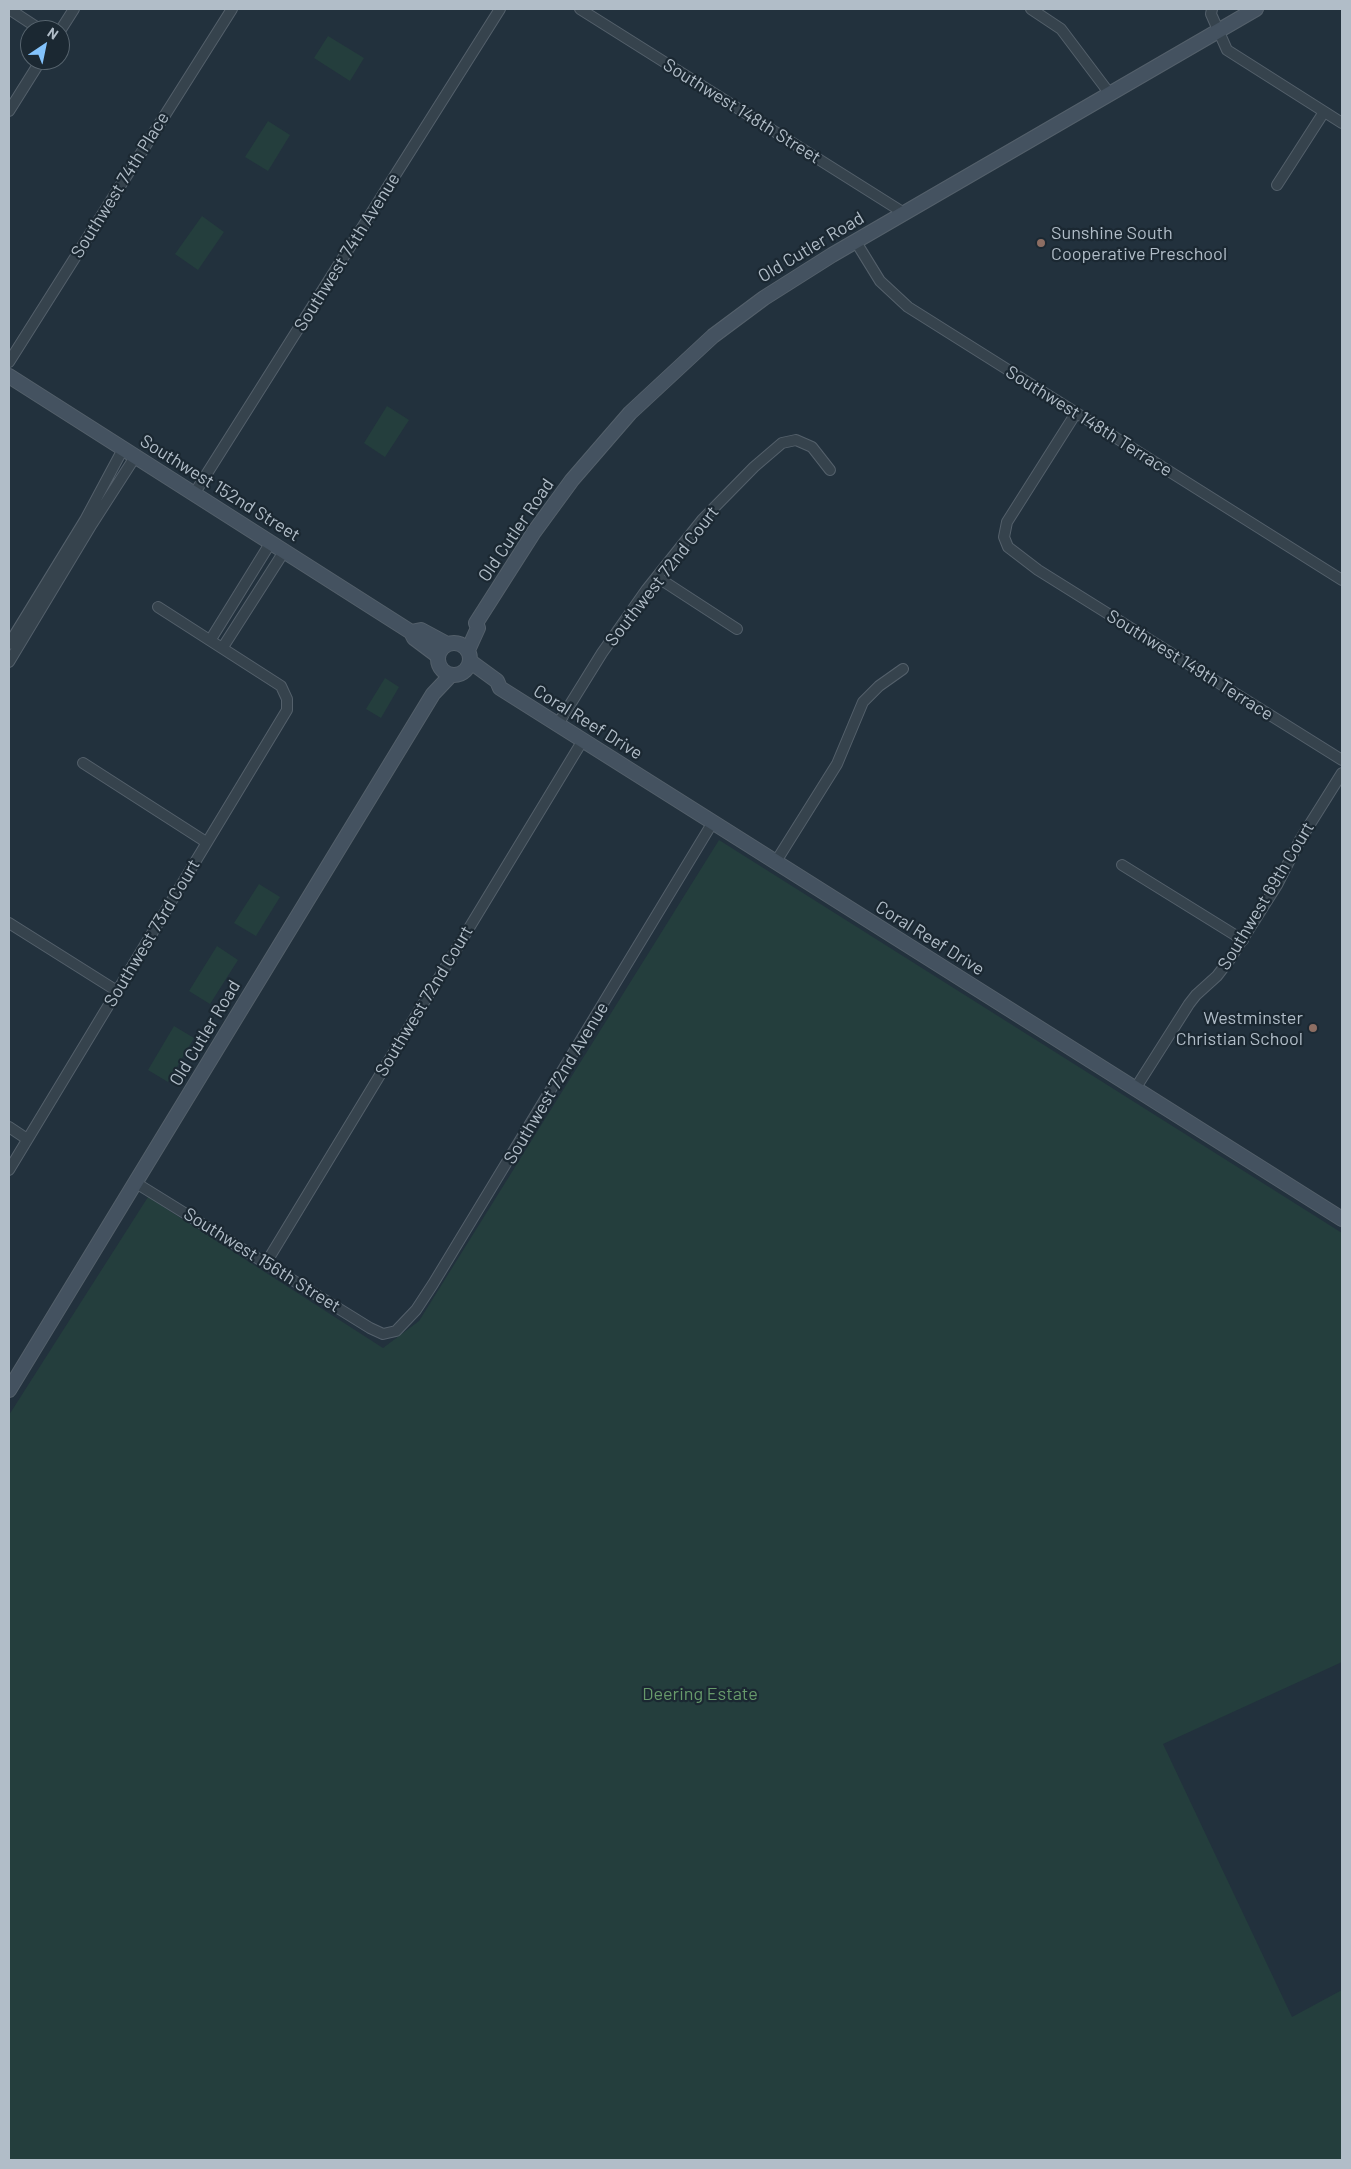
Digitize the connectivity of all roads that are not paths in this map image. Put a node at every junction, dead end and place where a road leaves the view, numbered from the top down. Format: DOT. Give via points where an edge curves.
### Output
graph roads {
  1 [pos="9,9"];
  2 [pos="74,9"];
  3 [pos="232,9"];
  4 [pos="500,9"];
  5 [pos="580,9"];
  6 [pos="1032,9"];
  7 [pos="1200,9"];
  8 [pos="1256,9"];
  9 [pos="1211,12"];
  10 [pos="26,20"];
  11 [pos="67,20"];
  12 [pos="1218,31"];
  13 [pos="35,70"];
  14 [pos="1110,94"];
  15 [pos="9,111"];
  16 [pos="1324,112"];
  17 [pos="1342,123"];
  18 [pos="1277,185"];
  19 [pos="904,213"];
  20 [pos="856,242"];
  21 [pos="9,362"];
  22 [pos="9,376"];
  23 [pos="1076,413"];
  24 [pos="123,449"];
  25 [pos="136,457"];
  26 [pos="830,470"];
  27 [pos="194,494"];
  28 [pos="88,522"];
  29 [pos="271,542"];
  30 [pos="285,550"];
  31 [pos="657,577"];
  32 [pos="1342,580"];
  33 [pos="158,607"];
  34 [pos="31,616"];
  35 [pos="476,623"];
  36 [pos="737,629"];
  37 [pos="411,632"];
  38 [pos="211,640"];
  39 [pos="451,643"];
  40 [pos="9,644"];
  41 [pos="223,647"];
  42 [pos="439,661"];
  43 [pos="9,662"];
  44 [pos="463,665"];
  45 [pos="903,669"];
  46 [pos="433,694"];
  47 [pos="558,724"];
  48 [pos="582,740"];
  49 [pos="1342,760"];
  50 [pos="83,763"];
  51 [pos="1342,773"];
  52 [pos="713,822"];
  53 [pos="206,842"];
  54 [pos="775,863"];
  55 [pos="1122,865"];
  56 [pos="9,923"];
  57 [pos="1243,940"];
  58 [pos="117,990"];
  59 [pos="1135,1089"];
  60 [pos="9,1127"];
  61 [pos="28,1139"];
  62 [pos="9,1170"];
  63 [pos="136,1183"];
  64 [pos="1342,1219"];
  65 [pos="266,1262"];
  66 [pos="389,1334"];
  67 [pos="11,1381"];
  1 -- 10 [label="street"];
  2 -- 11 [label="street"];
  3 -- 21 [label="street, Southwest 74th Place"];
  4 -- 27 [label="street, Southwest 74th Avenue"];
  5 -- 19 [label="street, Southwest 148th Street"];
  6 -- 14 [label="street" via="1061,30"];
  7 -- 9 [label="street"];
  8 -- 12 [label="main road, Old Cutler Road"];
  9 -- 12 [label="street"];
  12 -- 14 [label="main road, Old Cutler Road"];
  12 -- 16 [label="street" via="1227,50"];
  13 -- 15 [label="street"];
  14 -- 19 [label="main road, Old Cutler Road"];
  16 -- 17 [label="street"];
  16 -- 18 [label="street"];
  19 -- 20 [label="main road, Old Cutler Road"];
  20 -- 23 [label="street, Southwest 148th Terrace" via="880,280 904,304"];
  20 -- 35 [label="main road, Old Cutler Road" via="744,312 698,348 643,399 554,503"];
  22 -- 24 [label="main road, Southwest 152nd Street"];
  23 -- 32 [label="street, Southwest 148th Terrace"];
  23 -- 49 [label="street, Southwest 149th Terrace" via="1010,516 1004,530 1008,547 1038,570"];
  24 -- 25 [label="main road, Southwest 152nd Street"];
  24 -- 28 [label="street"];
  25 -- 27 [label="main road, Southwest 152nd Street"];
  25 -- 28 [label="street"];
  26 -- 31 [label="street, Southwest 72nd Court" via="808,444 796,440 782,443 702,520"];
  27 -- 29 [label="main road, Southwest 152nd Street"];
  28 -- 34 [label="street"];
  29 -- 30 [label="main road, Southwest 152nd Street"];
  29 -- 38 [label="street"];
  30 -- 37 [label="main road, Southwest 152nd Street"];
  30 -- 41 [label="street"];
  31 -- 36 [label="street"];
  31 -- 47 [label="street, Southwest 72nd Court" via="602,653"];
  33 -- 38 [label="street"];
  34 -- 40 [label="street"];
  34 -- 43 [label="street"];
  35 -- 39 [label="main road, Old Cutler Road"];
  35 -- 44 [label="main road, Old Cutler Road" via="478,628"];
  37 -- 39 [label="main road, Southwest 152nd Street" via="422,630"];
  37 -- 42 [label="main road, Southwest 152nd Street"];
  38 -- 41 [label="street"];
  39 -- 42 [label="main road, Old Cutler Road" via="440,650"];
  39 -- 44 [label="main road" via="462,644"];
  41 -- 53 [label="street, Southwest 73rd Court" via="278,683 288,704"];
  42 -- 44 [label="main road" via="444,672"];
  42 -- 46 [label="main road, Old Cutler Road"];
  44 -- 46 [label="main road, Old Cutler Road"];
  44 -- 47 [label="main road, Coral Reef Drive" via="497,681 500,688"];
  45 -- 54 [label="street" via="863,702 837,764"];
  46 -- 63 [label="main road, Old Cutler Road"];
  47 -- 48 [label="main road, Coral Reef Drive"];
  48 -- 52 [label="main road, Coral Reef Drive"];
  48 -- 65 [label="street, Southwest 72nd Court"];
  50 -- 53 [label="street"];
  51 -- 57 [label="street, Southwest 69th Court"];
  52 -- 54 [label="main road, Coral Reef Drive"];
  52 -- 66 [label="street, Southwest 72nd Avenue" via="433,1284 408,1320"];
  53 -- 58 [label="street, Southwest 73rd Court"];
  54 -- 59 [label="main road, Coral Reef Drive"];
  55 -- 57 [label="street"];
  56 -- 58 [label="street"];
  57 -- 59 [label="street, Southwest 69th Court" via="1217,976 1189,1004"];
  58 -- 61 [label="street, Southwest 73rd Court"];
  59 -- 64 [label="main road, Coral Reef Drive"];
  60 -- 61 [label="street"];
  61 -- 62 [label="street, Southwest 73rd Court"];
  63 -- 65 [label="street, Southwest 156th Street"];
  63 -- 67 [label="main road, Old Cutler Road"];
  65 -- 66 [label="street, Southwest 156th Street" via="370,1328"];
}
